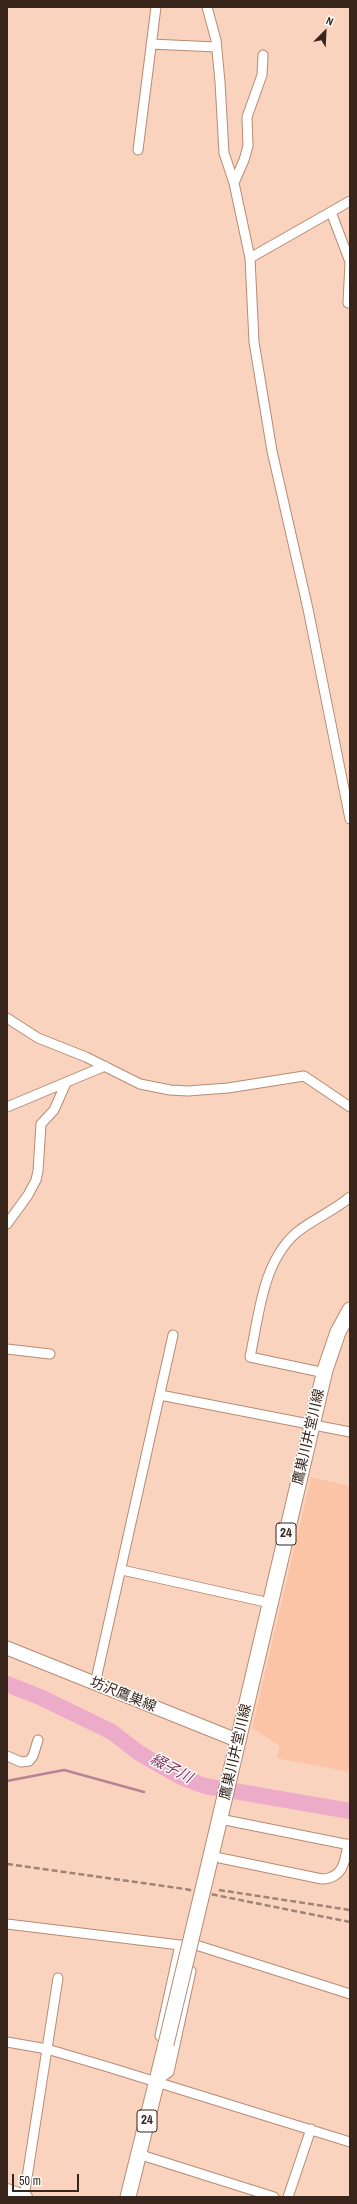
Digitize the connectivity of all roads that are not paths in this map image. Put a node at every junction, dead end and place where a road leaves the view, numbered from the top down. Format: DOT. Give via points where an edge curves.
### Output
graph roads {
  1 [pos="156,7"];
  2 [pos="207,7"];
  3 [pos="151,44"];
  4 [pos="216,47"];
  5 [pos="263,55"];
  6 [pos="138,150"];
  7 [pos="234,183"];
  8 [pos="350,201"];
  9 [pos="331,212"];
  10 [pos="250,258"];
  11 [pos="348,304"];
  12 [pos="350,819"];
  13 [pos="7,1018"];
  14 [pos="105,1066"];
  15 [pos="66,1083"];
  16 [pos="7,1107"];
  17 [pos="350,1107"];
  18 [pos="350,1197"];
  19 [pos="7,1224"];
  20 [pos="350,1310"];
  21 [pos="173,1335"];
  22 [pos="7,1349"];
  23 [pos="50,1354"];
  24 [pos="325,1373"];
  25 [pos="160,1395"];
  26 [pos="312,1426"];
  27 [pos="350,1432"];
  28 [pos="122,1570"];
  29 [pos="270,1603"];
  30 [pos="7,1648"];
  31 [pos="96,1684"];
  32 [pos="38,1740"];
  33 [pos="239,1741"];
  34 [pos="7,1756"];
  35 [pos="221,1816"];
  36 [pos="349,1845"];
  37 [pos="215,1859"];
  38 [pos="7,1924"];
  39 [pos="180,1945"];
  40 [pos="196,1945"];
  41 [pos="58,1978"];
  42 [pos="350,1994"];
  43 [pos="7,2042"];
  44 [pos="47,2049"];
  45 [pos="157,2082"];
  46 [pos="311,2129"];
  47 [pos="350,2142"];
  48 [pos="138,2154"];
  49 [pos="7,2190"];
  50 [pos="25,2197"];
  51 [pos="128,2197"];
  52 [pos="274,2197"];
  53 [pos="288,2197"];
  1 -- 3 [label="street"];
  2 -- 4 [label="street"];
  3 -- 4 [label="street"];
  3 -- 6 [label="street"];
  4 -- 7 [label="street" via="224,153"];
  5 -- 7 [label="street" via="262,75 247,117 248,146"];
  7 -- 10 [label="street"];
  8 -- 9 [label="street"];
  9 -- 10 [label="street"];
  9 -- 11 [label="street" via="350,262"];
  10 -- 12 [label="street" via="254,342 272,451 308,609"];
  13 -- 14 [label="street" via="38,1038"];
  14 -- 15 [label="street"];
  14 -- 17 [label="street" via="140,1084 170,1090 228,1088 304,1076"];
  15 -- 16 [label="street"];
  15 -- 19 [label="street" via="54,1110 41,1124 36,1180"];
  18 -- 24 [label="street" via="295,1234 283,1249 267,1276 250,1357"];
  20 -- 24 [label="main road, 鷹巣川井堂川線 / 24" via="331,1348"];
  21 -- 25 [label="street"];
  22 -- 23 [label="street"];
  24 -- 26 [label="main road, 鷹巣川井堂川線 / 24"];
  25 -- 26 [label="street"];
  25 -- 28 [label="street"];
  26 -- 27 [label="street"];
  26 -- 29 [label="main road, 鷹巣川井堂川線 / 24"];
  28 -- 29 [label="street"];
  28 -- 31 [label="street"];
  29 -- 33 [label="main road, 鷹巣川井堂川線 / 24"];
  30 -- 31 [label="main road, 坊沢鷹巣線"];
  31 -- 33 [label="main road, 坊沢鷹巣線"];
  32 -- 34 [label="street" via="29,1761 21,1762"];
  33 -- 35 [label="main road, 鷹巣川井堂川線 / 24"];
  35 -- 36 [label="street"];
  35 -- 37 [label="main road, 鷹巣川井堂川線 / 24"];
  36 -- 37 [label="street" via="342,1870 329,1879"];
  37 -- 45 [label="main road, 鷹巣川井堂川線 / 24, bridge"];
  38 -- 39 [label="street"];
  39 -- 40 [label="street"];
  39 -- 45 [label="street" via="153,2071"];
  40 -- 42 [label="street"];
  40 -- 45 [label="street" via="169,2072"];
  41 -- 44 [label="street"];
  43 -- 44 [label="street"];
  44 -- 45 [label="street"];
  44 -- 50 [label="street"];
  45 -- 46 [label="street"];
  45 -- 48 [label="main road, 鷹巣川井堂川線 / 24"];
  46 -- 47 [label="street"];
  46 -- 53 [label="street"];
  48 -- 51 [label="main road, 鷹巣川井堂川線 / 24"];
  48 -- 52 [label="street"];
  49 -- 50 [label="street"];
}
